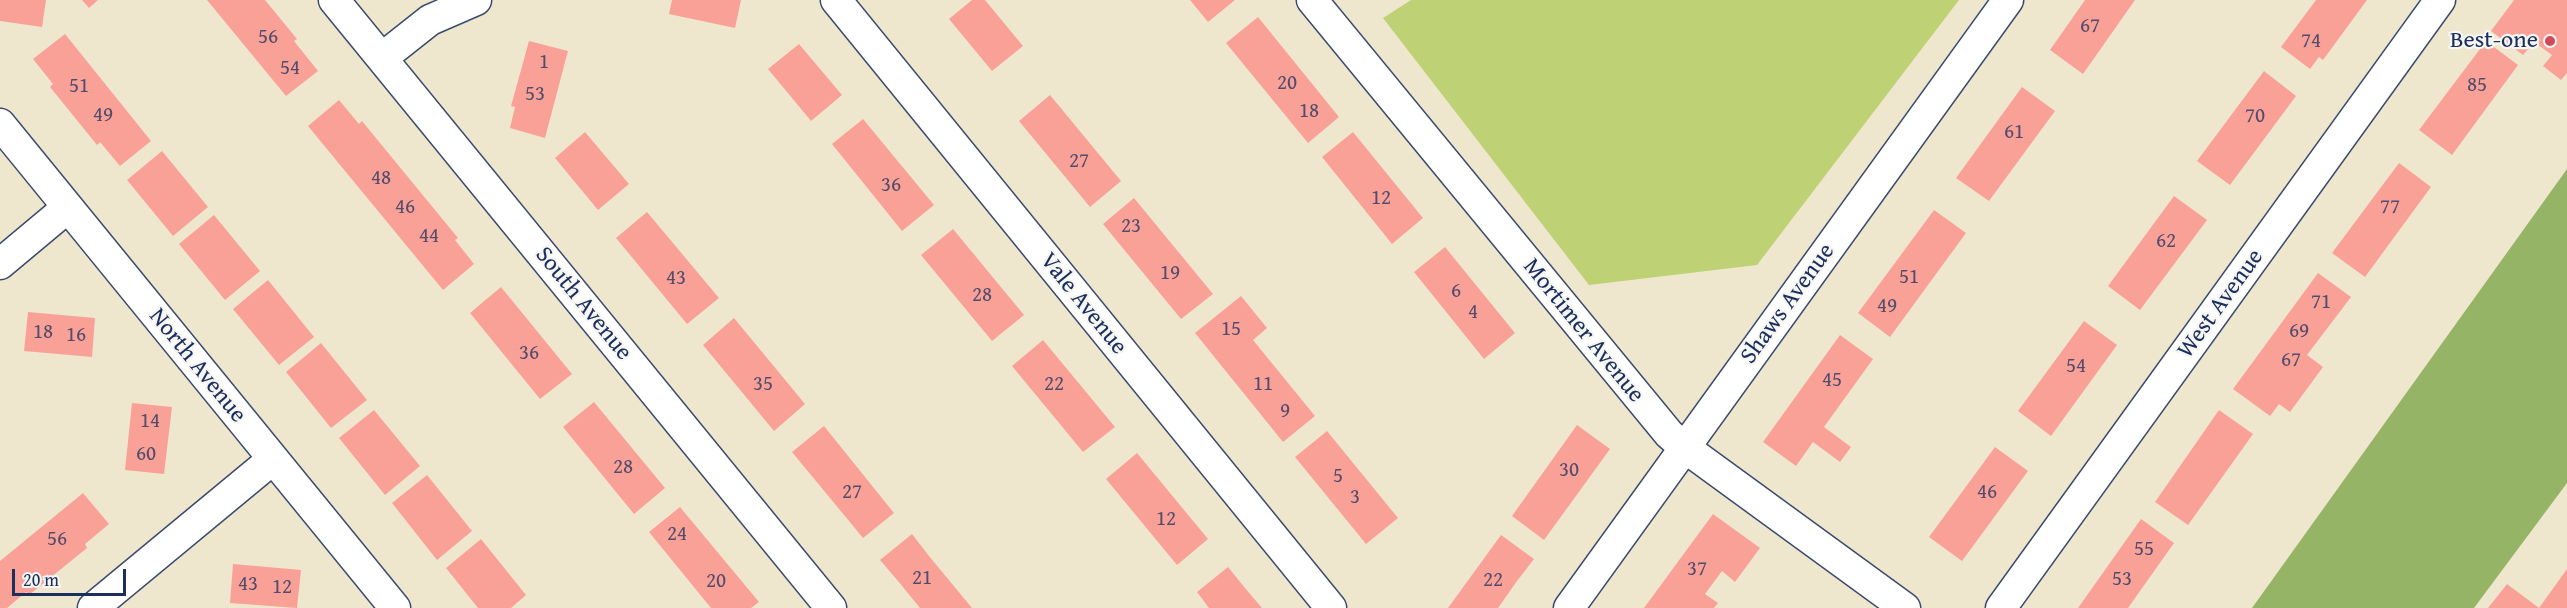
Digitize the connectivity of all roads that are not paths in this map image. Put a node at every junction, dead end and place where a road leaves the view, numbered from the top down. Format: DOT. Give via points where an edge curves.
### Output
graph roads {
  1 [pos="334,0"];
  2 [pos="476,0"];
  3 [pos="836,0"];
  4 [pos="1312,0"];
  5 [pos="2008,0"];
  6 [pos="2440,0"];
  7 [pos="382,58"];
  8 [pos="0,124"];
  9 [pos="67,208"];
  10 [pos="0,264"];
  11 [pos="1684,447"];
  12 [pos="273,459"];
  13 [pos="93,608"];
  14 [pos="395,608"];
  15 [pos="831,608"];
  16 [pos="1331,608"];
  17 [pos="1569,608"];
  18 [pos="1905,608"];
  19 [pos="2001,608"];
  1 -- 7 [label="street, South Avenue"];
  2 -- 7 [label="street" via="430,20"];
  3 -- 16 [label="street, Vale Avenue"];
  4 -- 11 [label="street, Mortimer Avenue" via="1652,415"];
  5 -- 11 [label="street, Shaws Avenue"];
  6 -- 19 [label="street, West Avenue"];
  7 -- 15 [label="street, South Avenue"];
  8 -- 9 [label="street, North Avenue"];
  9 -- 10 [label="street"];
  9 -- 12 [label="street, North Avenue"];
  11 -- 17 [label="street, Shaws Avenue"];
  11 -- 18 [label="street, Mortimer Avenue"];
  12 -- 13 [label="street"];
  12 -- 14 [label="street, North Avenue"];
}
